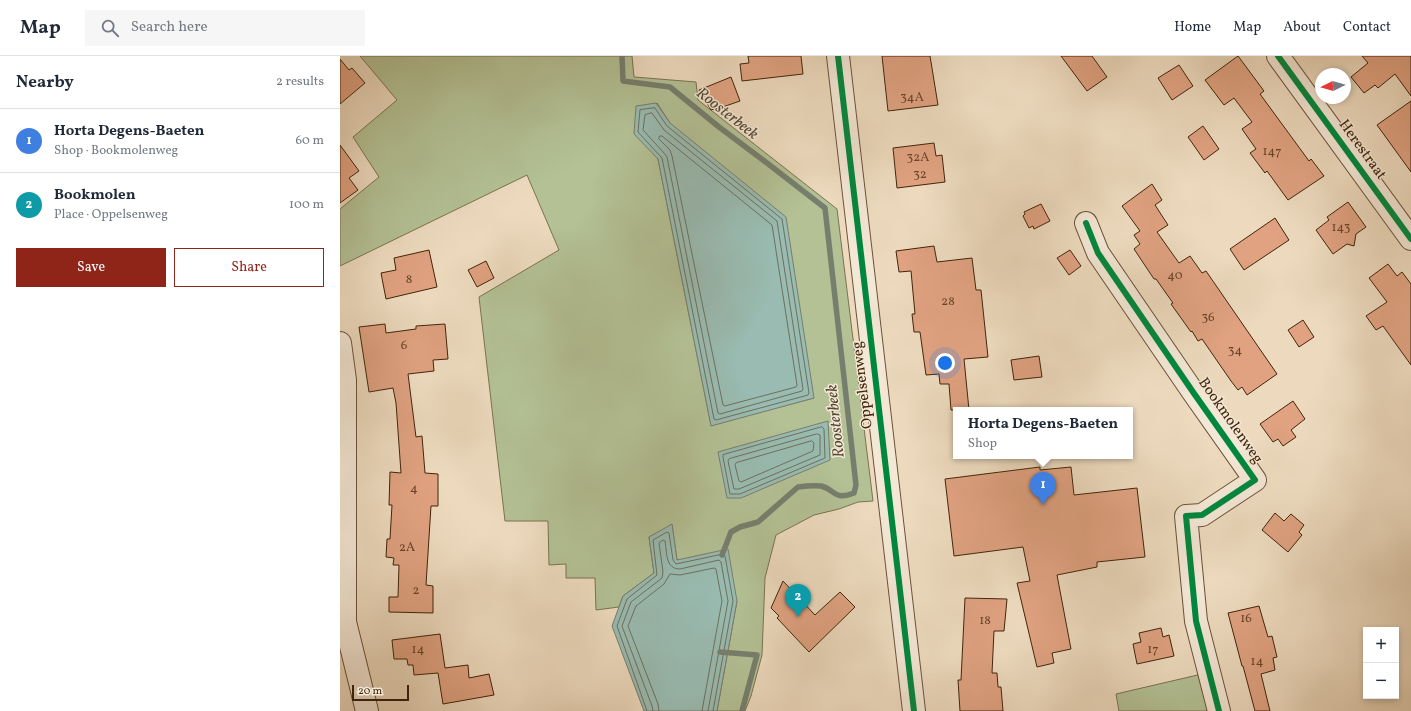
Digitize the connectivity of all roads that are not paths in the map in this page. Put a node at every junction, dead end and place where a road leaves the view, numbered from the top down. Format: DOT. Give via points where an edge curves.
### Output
graph roads {
  1 [pos="838,56"];
  2 [pos="1278,56"];
  3 [pos="1086,223"];
  4 [pos="1411,239"];
  5 [pos="340,343"];
  6 [pos="343,532"];
  7 [pos="343,620"];
  8 [pos="367,711"];
  9 [pos="914,711"];
  10 [pos="1219,711"];
  1 -- 9 [label="street, Oppelsenweg"];
  2 -- 4 [label="street, Herestraat"];
  3 -- 10 [label="street, Bookmolenweg" via="1098,253 1255,480 1202,515 1186,516 1196,621"];
  5 -- 6 [label="street" via="345,380"];
  6 -- 7 [label="street"];
  7 -- 8 [label="street"];
}
